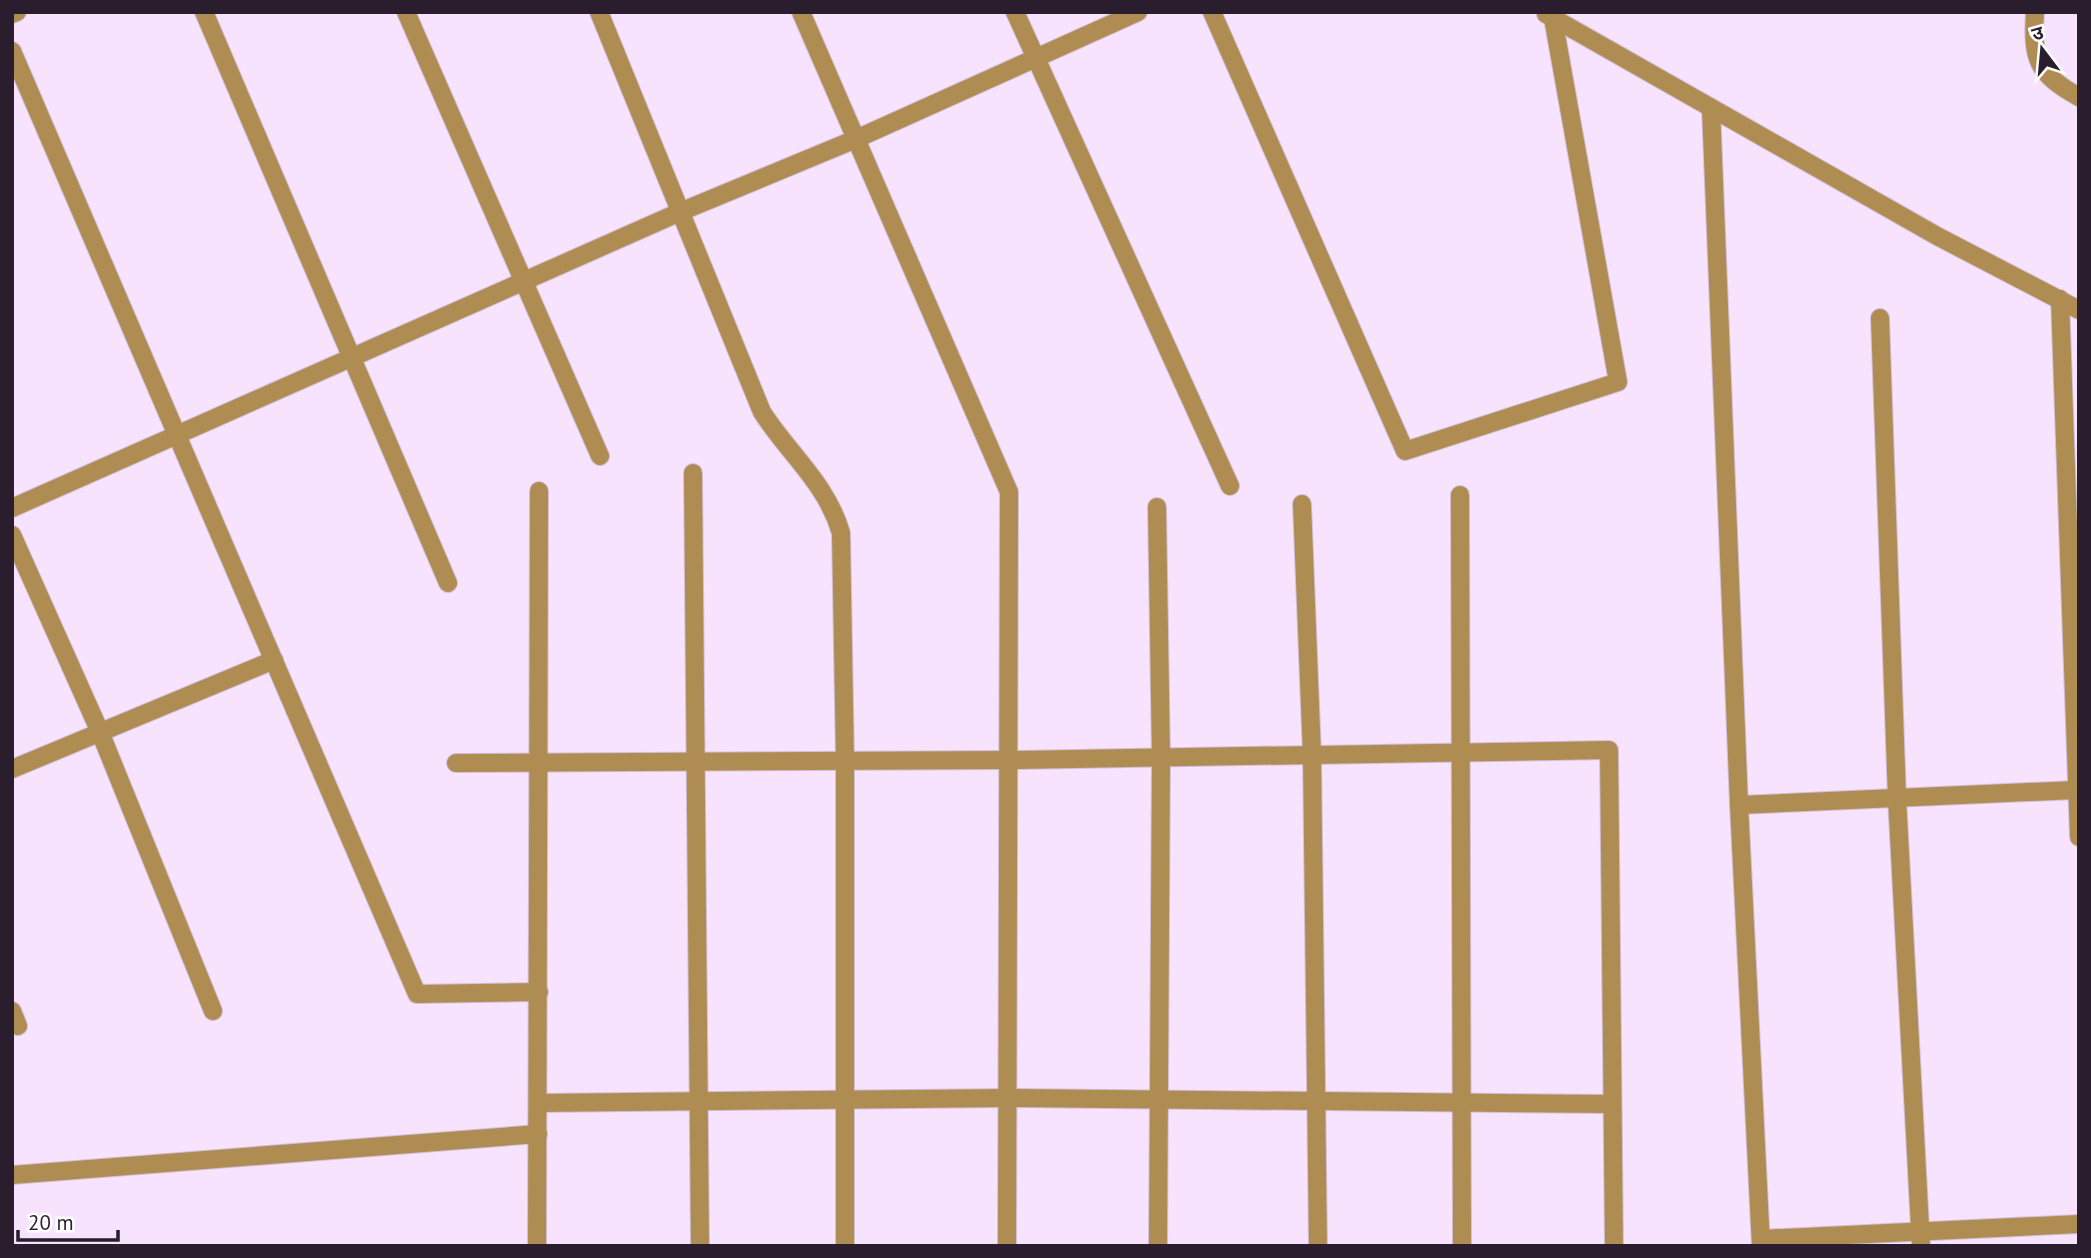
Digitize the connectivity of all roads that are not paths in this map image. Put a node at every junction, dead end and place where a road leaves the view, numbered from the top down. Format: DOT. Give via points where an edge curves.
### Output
graph roads {
  1 [pos="204,12"];
  2 [pos="406,12"];
  3 [pos="600,12"];
  4 [pos="800,12"];
  5 [pos="1015,12"];
  6 [pos="1138,12"];
  7 [pos="1212,12"];
  8 [pos="2035,12"];
  9 [pos="1548,15"];
  10 [pos="12,51"];
  11 [pos="1035,61"];
  12 [pos="2079,97"];
  13 [pos="1711,108"];
  14 [pos="856,139"];
  15 [pos="680,212"];
  16 [pos="522,282"];
  17 [pos="2060,299"];
  18 [pos="2079,310"];
  19 [pos="1880,318"];
  20 [pos="352,357"];
  21 [pos="177,435"];
  22 [pos="600,456"];
  23 [pos="693,473"];
  24 [pos="1230,486"];
  25 [pos="539,491"];
  26 [pos="1460,495"];
  27 [pos="1302,504"];
  28 [pos="1157,506"];
  29 [pos="12,508"];
  30 [pos="12,535"];
  31 [pos="447,583"];
  32 [pos="274,660"];
  33 [pos="100,732"];
  34 [pos="1459,752"];
  35 [pos="1312,755"];
  36 [pos="1161,757"];
  37 [pos="1009,760"];
  38 [pos="845,761"];
  39 [pos="539,762"];
  40 [pos="694,762"];
  41 [pos="456,763"];
  42 [pos="12,769"];
  43 [pos="2075,790"];
  44 [pos="1897,798"];
  45 [pos="1739,805"];
  46 [pos="2079,837"];
  47 [pos="539,992"];
  48 [pos="213,1011"];
  49 [pos="1007,1098"];
  50 [pos="701,1100"];
  51 [pos="844,1100"];
  52 [pos="1158,1100"];
  53 [pos="1318,1101"];
  54 [pos="1461,1102"];
  55 [pos="538,1103"];
  56 [pos="1612,1104"];
  57 [pos="538,1134"];
  58 [pos="12,1175"];
  59 [pos="2079,1224"];
  60 [pos="1920,1239"];
  61 [pos="1761,1242"];
  62 [pos="537,1246"];
  63 [pos="700,1246"];
  64 [pos="845,1246"];
  65 [pos="1007,1246"];
  66 [pos="1158,1246"];
  67 [pos="1318,1246"];
  68 [pos="1462,1246"];
  69 [pos="1614,1246"];
  1 -- 20 [label="street"];
  2 -- 16 [label="street"];
  3 -- 15 [label="street"];
  4 -- 14 [label="street"];
  5 -- 11 [label="street"];
  6 -- 11 [label="street"];
  7 -- 9 [label="street" via="1405,451 1618,383"];
  8 -- 12 [label="street" via="2033,40 2041,68"];
  9 -- 13 [label="street"];
  10 -- 21 [label="street"];
  11 -- 14 [label="street"];
  11 -- 24 [label="street"];
  13 -- 17 [label="street" via="1937,236"];
  13 -- 45 [label="street"];
  14 -- 15 [label="street"];
  14 -- 37 [label="street" via="1009,492"];
  15 -- 16 [label="street"];
  15 -- 38 [label="street" via="762,412 816,478 836,514 844,552"];
  16 -- 20 [label="street"];
  16 -- 22 [label="street"];
  17 -- 18 [label="street"];
  17 -- 43 [label="street"];
  19 -- 44 [label="street"];
  20 -- 21 [label="street"];
  20 -- 31 [label="street"];
  21 -- 29 [label="street"];
  21 -- 32 [label="street"];
  23 -- 40 [label="street"];
  25 -- 39 [label="street"];
  26 -- 34 [label="street"];
  27 -- 35 [label="street"];
  28 -- 36 [label="street"];
  30 -- 33 [label="street"];
  32 -- 33 [label="street"];
  32 -- 47 [label="street" via="416,994"];
  33 -- 42 [label="street"];
  33 -- 48 [label="street"];
  34 -- 35 [label="street"];
  34 -- 54 [label="street"];
  34 -- 56 [label="street" via="1609,750"];
  35 -- 36 [label="street"];
  35 -- 53 [label="street"];
  36 -- 37 [label="street"];
  36 -- 52 [label="street"];
  37 -- 38 [label="street"];
  37 -- 49 [label="street"];
  38 -- 40 [label="street"];
  38 -- 51 [label="street"];
  39 -- 40 [label="street"];
  39 -- 41 [label="street"];
  39 -- 47 [label="street"];
  40 -- 50 [label="street"];
  43 -- 44 [label="street"];
  43 -- 46 [label="street"];
  44 -- 45 [label="street"];
  44 -- 60 [label="street"];
  45 -- 61 [label="street"];
  47 -- 55 [label="street"];
  49 -- 51 [label="street"];
  49 -- 52 [label="street"];
  49 -- 65 [label="street"];
  50 -- 51 [label="street"];
  50 -- 55 [label="street"];
  50 -- 63 [label="street"];
  51 -- 64 [label="street"];
  52 -- 53 [label="street"];
  52 -- 66 [label="street"];
  53 -- 54 [label="street"];
  53 -- 67 [label="street"];
  54 -- 56 [label="street"];
  54 -- 68 [label="street"];
  55 -- 57 [label="street"];
  56 -- 69 [label="street"];
  57 -- 58 [label="street"];
  57 -- 62 [label="street"];
  59 -- 60 [label="street"];
  60 -- 61 [label="street"];
}
